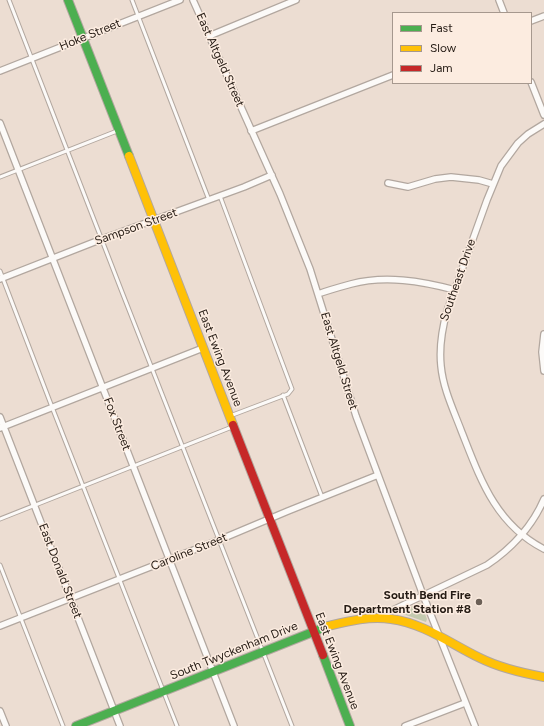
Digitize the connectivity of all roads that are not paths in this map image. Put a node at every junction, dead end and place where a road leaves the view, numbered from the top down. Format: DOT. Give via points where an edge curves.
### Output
graph roads {
  1 [pos="9,0"];
  2 [pos="68,0"];
  3 [pos="132,0"];
  4 [pos="180,0"];
  5 [pos="193,0"];
  6 [pos="296,0"];
  7 [pos="499,0"];
  8 [pos="504,12"];
  9 [pos="138,16"];
  10 [pos="544,16"];
  11 [pos="532,21"];
  12 [pos="209,36"];
  13 [pos="83,38"];
  14 [pos="32,58"];
  15 [pos="0,71"];
  16 [pos="392,75"];
  17 [pos="532,84"];
  18 [pos="544,115"];
  19 [pos="0,123"];
  20 [pos="544,124"];
  21 [pos="119,130"];
  22 [pos="252,131"];
  23 [pos="68,150"];
  24 [pos="18,170"];
  25 [pos="272,175"];
  26 [pos="0,177"];
  27 [pos="388,183"];
  28 [pos="493,184"];
  29 [pos="220,196"];
  30 [pos="209,200"];
  31 [pos="154,220"];
  32 [pos="102,239"];
  33 [pos="53,258"];
  34 [pos="0,271"];
  35 [pos="1,279"];
  36 [pos="455,290"];
  37 [pos="318,294"];
  38 [pos="544,334"];
  39 [pos="203,348"];
  40 [pos="152,367"];
  41 [pos="544,370"];
  42 [pos="103,387"];
  43 [pos="283,395"];
  44 [pos="52,407"];
  45 [pos="0,416"];
  46 [pos="230,416"];
  47 [pos="2,427"];
  48 [pos="234,427"];
  49 [pos="182,447"];
  50 [pos="133,466"];
  51 [pos="378,475"];
  52 [pos="84,486"];
  53 [pos="322,497"];
  54 [pos="544,498"];
  55 [pos="34,505"];
  56 [pos="0,519"];
  57 [pos="270,519"];
  58 [pos="521,535"];
  59 [pos="219,540"];
  60 [pos="544,550"];
  61 [pos="170,560"];
  62 [pos="0,565"];
  63 [pos="120,579"];
  64 [pos="423,595"];
  65 [pos="70,598"];
  66 [pos="21,618"];
  67 [pos="376,618"];
  68 [pos="0,626"];
  69 [pos="312,632"];
  70 [pos="439,636"];
  71 [pos="263,652"];
  72 [pos="212,672"];
  73 [pos="544,677"];
  74 [pos="164,691"];
  75 [pos="465,703"];
  76 [pos="0,711"];
  77 [pos="114,711"];
  78 [pos="6,726"];
  79 [pos="63,726"];
  80 [pos="76,726"];
  81 [pos="120,726"];
  82 [pos="177,726"];
  83 [pos="234,726"];
  84 [pos="292,726"];
  85 [pos="350,726"];
  86 [pos="405,726"];
  87 [pos="474,726"];
  1 -- 14 [label="lane"];
  2 -- 13 [label="street, East Ewing Avenue"];
  3 -- 9 [label="lane"];
  4 -- 9 [label="street, Hoke Street"];
  5 -- 12 [label="street, East Altgeld Street"];
  6 -- 12 [label="street"];
  7 -- 8 [label="street"];
  9 -- 13 [label="street, Hoke Street"];
  9 -- 30 [label="lane"];
  10 -- 11 [label="street"];
  12 -- 22 [label="street, East Altgeld Street"];
  13 -- 14 [label="street, Hoke Street"];
  13 -- 21 [label="street, East Ewing Avenue"];
  14 -- 15 [label="street, Hoke Street"];
  14 -- 23 [label="lane"];
  16 -- 22 [label="street"];
  17 -- 18 [label="street"];
  19 -- 24 [label="street, Fox Street"];
  20 -- 28 [label="street, Southeast Drive" via="518,143 501,166"];
  21 -- 23 [label="lane"];
  21 -- 31 [label="street, East Ewing Avenue"];
  22 -- 25 [label="street, East Altgeld Street"];
  23 -- 24 [label="lane"];
  23 -- 32 [label="lane"];
  24 -- 26 [label="lane"];
  24 -- 33 [label="street, Fox Street"];
  25 -- 29 [label="street, Sampson Street"];
  25 -- 37 [label="street, East Altgeld Street"];
  27 -- 28 [label="street" via="408,187 451,177 473,178"];
  28 -- 36 [label="street, Southeast Drive"];
  29 -- 30 [label="street, Sampson Street"];
  29 -- 43 [label="lane" via="291,386 291,392"];
  30 -- 31 [label="street, Sampson Street"];
  31 -- 32 [label="street, Sampson Street"];
  31 -- 39 [label="street, East Ewing Avenue"];
  32 -- 33 [label="street, Sampson Street"];
  32 -- 40 [label="lane"];
  33 -- 35 [label="street, Sampson Street"];
  33 -- 42 [label="street, Fox Street"];
  34 -- 35 [label="lane"];
  35 -- 44 [label="lane"];
  36 -- 37 [label="street" via="420,282 389,279 351,284"];
  36 -- 58 [label="street, Southeast Drive" via="441,338 441,366 446,389 485,490 500,513"];
  37 -- 51 [label="street, East Altgeld Street" via="338,364"];
  38 -- 41 [label="street"];
  39 -- 40 [label="street"];
  39 -- 46 [label="street, East Ewing Avenue"];
  40 -- 42 [label="street"];
  40 -- 49 [label="lane"];
  42 -- 44 [label="street"];
  42 -- 50 [label="street, Fox Street"];
  43 -- 46 [label="lane"];
  43 -- 53 [label="lane"];
  44 -- 47 [label="street"];
  44 -- 52 [label="lane"];
  45 -- 47 [label="street, East Donald Street"];
  46 -- 48 [label="street, East Ewing Avenue"];
  47 -- 55 [label="street, East Donald Street"];
  48 -- 49 [label="lane"];
  48 -- 57 [label="street, East Ewing Avenue"];
  49 -- 50 [label="lane"];
  49 -- 59 [label="lane"];
  50 -- 52 [label="lane"];
  50 -- 61 [label="street, Fox Street"];
  51 -- 53 [label="street, Caroline Street"];
  51 -- 64 [label="street, East Altgeld Street"];
  52 -- 55 [label="lane"];
  52 -- 63 [label="lane"];
  53 -- 57 [label="street, Caroline Street"];
  54 -- 58 [label="street, South Twyckenham Drive" via="532,522"];
  55 -- 56 [label="lane"];
  55 -- 65 [label="street, East Donald Street"];
  57 -- 59 [label="street, Caroline Street"];
  57 -- 69 [label="street, East Ewing Avenue"];
  58 -- 60 [label="street, Southeast Drive"];
  58 -- 64 [label="street, South Twyckenham Drive" via="507,551 487,565"];
  59 -- 61 [label="street, Caroline Street"];
  59 -- 71 [label="lane"];
  61 -- 63 [label="street, Caroline Street"];
  61 -- 72 [label="street, Fox Street"];
  62 -- 66 [label="lane"];
  63 -- 65 [label="street, Caroline Street"];
  63 -- 74 [label="lane"];
  64 -- 67 [label="street, South Twyckenham Drive"];
  64 -- 70 [label="street, East Altgeld Street"];
  65 -- 66 [label="street, Caroline Street"];
  65 -- 77 [label="street, East Donald Street"];
  66 -- 68 [label="street, Caroline Street"];
  66 -- 79 [label="lane"];
  67 -- 69 [label="street, South Twyckenham Drive" via="327,626"];
  67 -- 70 [label="street" via="395,620"];
  69 -- 71 [label="street, South Twyckenham Drive"];
  69 -- 85 [label="street, East Ewing Avenue"];
  70 -- 73 [label="street" via="496,665"];
  70 -- 75 [label="street, East Altgeld Street"];
  71 -- 72 [label="street, South Twyckenham Drive"];
  71 -- 84 [label="lane"];
  72 -- 74 [label="street, South Twyckenham Drive"];
  72 -- 83 [label="street, Fox Street"];
  74 -- 77 [label="street, South Twyckenham Drive"];
  74 -- 82 [label="lane"];
  75 -- 86 [label="street"];
  75 -- 87 [label="street, East Altgeld Street"];
  76 -- 78 [label="street"];
  77 -- 80 [label="street, South Twyckenham Drive"];
  77 -- 81 [label="street, East Donald Street"];
}
